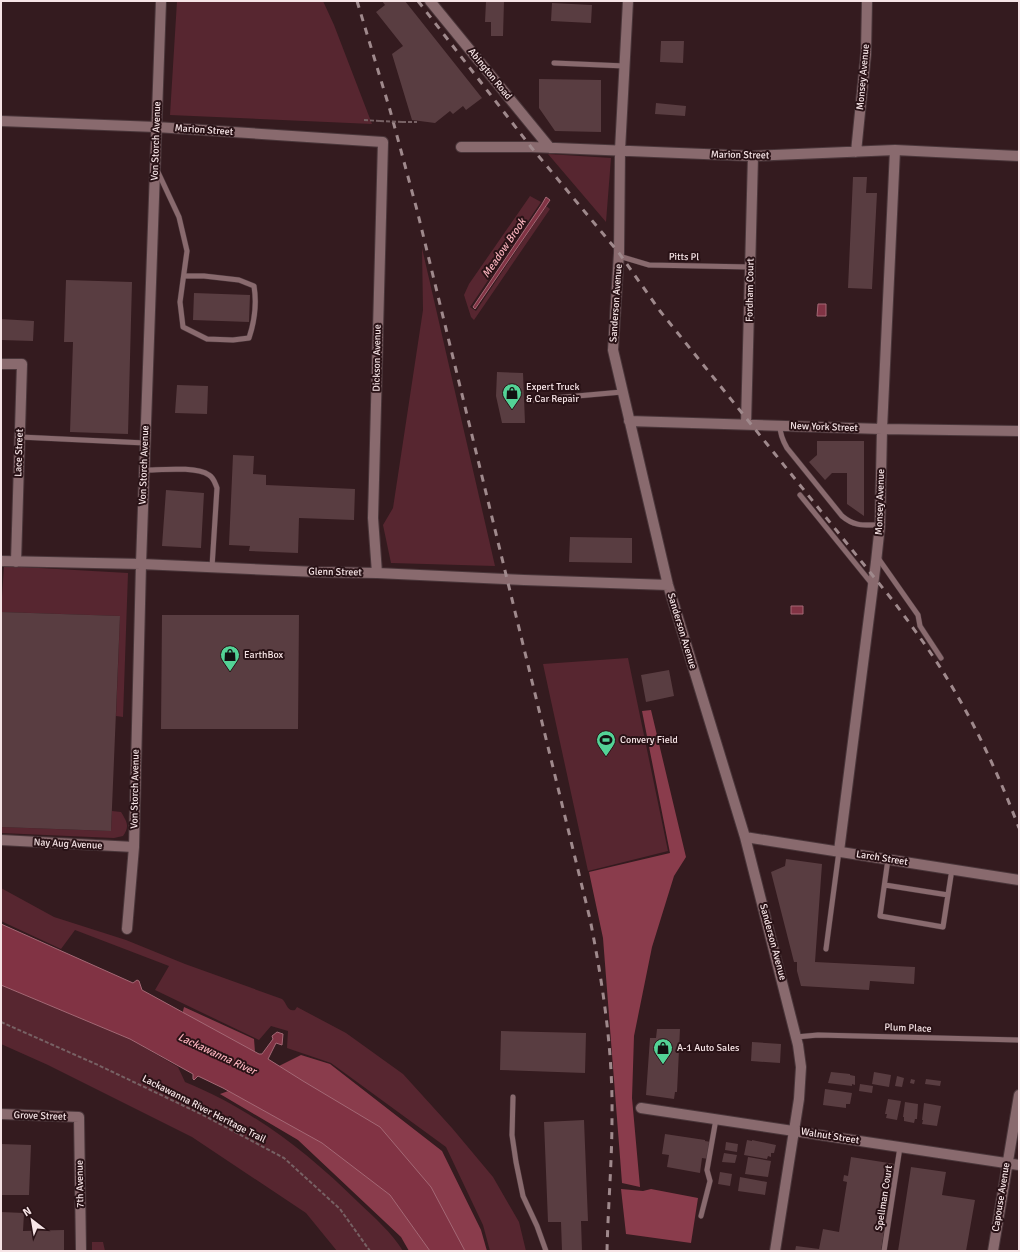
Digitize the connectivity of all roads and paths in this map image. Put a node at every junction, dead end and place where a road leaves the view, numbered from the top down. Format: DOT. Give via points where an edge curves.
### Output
graph roads {
  1 [pos="161,1"];
  2 [pos="430,1"];
  3 [pos="628,1"];
  4 [pos="867,1"];
  5 [pos="554,63"];
  6 [pos="625,66"];
  7 [pos="364,120"];
  8 [pos="1,121"];
  9 [pos="417,122"];
  10 [pos="156,127"];
  11 [pos="382,142"];
  12 [pos="461,147"];
  13 [pos="550,148"];
  14 [pos="620,150"];
  15 [pos="895,150"];
  16 [pos="856,152"];
  17 [pos="753,156"];
  18 [pos="1019,156"];
  19 [pos="156,167"];
  20 [pos="619,256"];
  21 [pos="750,267"];
  22 [pos="184,276"];
  23 [pos="1,364"];
  24 [pos="622,392"];
  25 [pos="532,400"];
  26 [pos="629,421"];
  27 [pos="746,424"];
  28 [pos="780,426"];
  29 [pos="882,429"];
  30 [pos="1019,431"];
  31 [pos="20,437"];
  32 [pos="145,443"];
  33 [pos="144,470"];
  34 [pos="800,495"];
  35 [pos="880,525"];
  36 [pos="877,557"];
  37 [pos="1,562"];
  38 [pos="16,562"];
  39 [pos="141,564"];
  40 [pos="212,567"];
  41 [pos="377,573"];
  42 [pos="668,585"];
  43 [pos="873,586"];
  44 [pos="941,658"];
  45 [pos="745,837"];
  46 [pos="1,840"];
  47 [pos="134,848"];
  48 [pos="839,851"];
  49 [pos="888,859"];
  50 [pos="952,869"];
  51 [pos="1019,880"];
  52 [pos="884,885"];
  53 [pos="948,895"];
  54 [pos="127,929"];
  55 [pos="826,949"];
  56 [pos="1,1022"];
  57 [pos="796,1037"];
  58 [pos="1019,1040"];
  59 [pos="1019,1096"];
  60 [pos="513,1097"];
  61 [pos="641,1108"];
  62 [pos="1,1114"];
  63 [pos="79,1117"];
  64 [pos="716,1119"];
  65 [pos="794,1130"];
  66 [pos="900,1147"];
  67 [pos="1007,1163"];
  68 [pos="1019,1165"];
  69 [pos="701,1216"];
  70 [pos="81,1251"];
  71 [pos="370,1251"];
  72 [pos="546,1251"];
  73 [pos="775,1251"];
  74 [pos="884,1251"];
  75 [pos="992,1251"];
  1 -- 10 [label="street, Von Storch Avenue"];
  2 -- 13 [label="street, Abington Road"];
  3 -- 6 [label="street, Sanderson Avenue"];
  4 -- 16 [label="street, Monsey Avenue" via="866,53"];
  5 -- 6 [label="lane"];
  6 -- 14 [label="street, Sanderson Avenue"];
  7 -- 9 [label="path, bridge"];
  8 -- 10 [label="street, Marion Street"];
  10 -- 11 [label="street, Marion Street"];
  10 -- 19 [label="street, Von Storch Avenue"];
  11 -- 41 [label="street, Dickson Avenue" via="373,518"];
  12 -- 13 [label="street, Marion Street"];
  13 -- 14 [label="street, Marion Street"];
  14 -- 17 [label="street, Marion Street"];
  14 -- 20 [label="street, Sanderson Avenue"];
  15 -- 16 [label="street, Marion Street"];
  15 -- 18 [label="street, Marion Street"];
  15 -- 29 [label="street, Monsey Avenue"];
  16 -- 17 [label="street, Marion Street"];
  17 -- 21 [label="street, Fordham Court"];
  19 -- 22 [label="lane" via="179,217 188,251"];
  19 -- 32 [label="street, Von Storch Avenue"];
  20 -- 21 [label="lane, Pitts Pl" via="649,265"];
  20 -- 24 [label="street, Sanderson Avenue" via="613,350"];
  21 -- 27 [label="street, Fordham Court"];
  22 -- 22 [label="lane" via="180,302 183,327 207,339 249,338 255,316 254,286 239,280"];
  23 -- 31 [label="street, Lace Street" via="22,364"];
  24 -- 25 [label="lane"];
  24 -- 26 [label="street, Sanderson Avenue"];
  26 -- 27 [label="street, New York Street"];
  26 -- 42 [label="street, Sanderson Avenue"];
  27 -- 28 [label="street, New York Street"];
  28 -- 29 [label="street, New York Street"];
  28 -- 35 [label="lane" via="782,439 787,448 842,516 860,525"];
  29 -- 30 [label="street, New York Street"];
  29 -- 35 [label="street, Monsey Avenue"];
  31 -- 32 [label="lane"];
  31 -- 38 [label="street, Lace Street"];
  32 -- 33 [label="street, Von Storch Avenue"];
  33 -- 39 [label="street, Von Storch Avenue"];
  33 -- 40 [label="lane" via="196,470 214,480 217,488"];
  34 -- 43 [label="lane"];
  35 -- 36 [label="street, Monsey Avenue"];
  36 -- 43 [label="street, Monsey Avenue"];
  36 -- 44 [label="lane" via="918,615 920,626"];
  37 -- 38 [label="street, Glenn Street"];
  38 -- 39 [label="street, Glenn Street"];
  39 -- 40 [label="street, Glenn Street"];
  39 -- 47 [label="street, Von Storch Avenue"];
  40 -- 41 [label="street, Glenn Street"];
  41 -- 42 [label="street, Glenn Street"];
  42 -- 45 [label="street, Sanderson Avenue"];
  43 -- 48 [label="street, Monsey Avenue"];
  45 -- 48 [label="street, Larch Street"];
  45 -- 57 [label="street, Sanderson Avenue"];
  46 -- 47 [label="street, Nay Aug Avenue"];
  47 -- 54 [label="street, Von Storch Avenue"];
  48 -- 49 [label="street, Larch Street"];
  48 -- 55 [label="lane"];
  49 -- 50 [label="street, Larch Street"];
  49 -- 52 [label="lane"];
  50 -- 51 [label="street, Larch Street"];
  50 -- 53 [label="lane"];
  52 -- 53 [label="lane"];
  52 -- 53 [label="lane" via="880,916 943,927"];
  56 -- 71 [label="path, Lackawanna River Heritage Trail" via="204,1115 284,1158 340,1209"];
  57 -- 58 [label="lane, Plum Place" via="818,1035"];
  57 -- 65 [label="street, Sanderson Avenue" via="801,1080"];
  59 -- 67 [label="street, Capouse Avenue"];
  60 -- 72 [label="lane" via="512,1135 517,1169 523,1196"];
  61 -- 64 [label="street, Walnut Street"];
  62 -- 63 [label="street, Grove Street"];
  63 -- 70 [label="street, 7th Avenue"];
  64 -- 65 [label="street, Walnut Street"];
  64 -- 69 [label="lane" via="707,1170 710,1181"];
  65 -- 66 [label="street, Walnut Street"];
  65 -- 73 [label="street, Sanderson Avenue"];
  66 -- 67 [label="street, Walnut Street"];
  66 -- 74 [label="lane, Spellman Court"];
  67 -- 68 [label="street, Walnut Street"];
  67 -- 75 [label="street, Capouse Avenue"];
}
